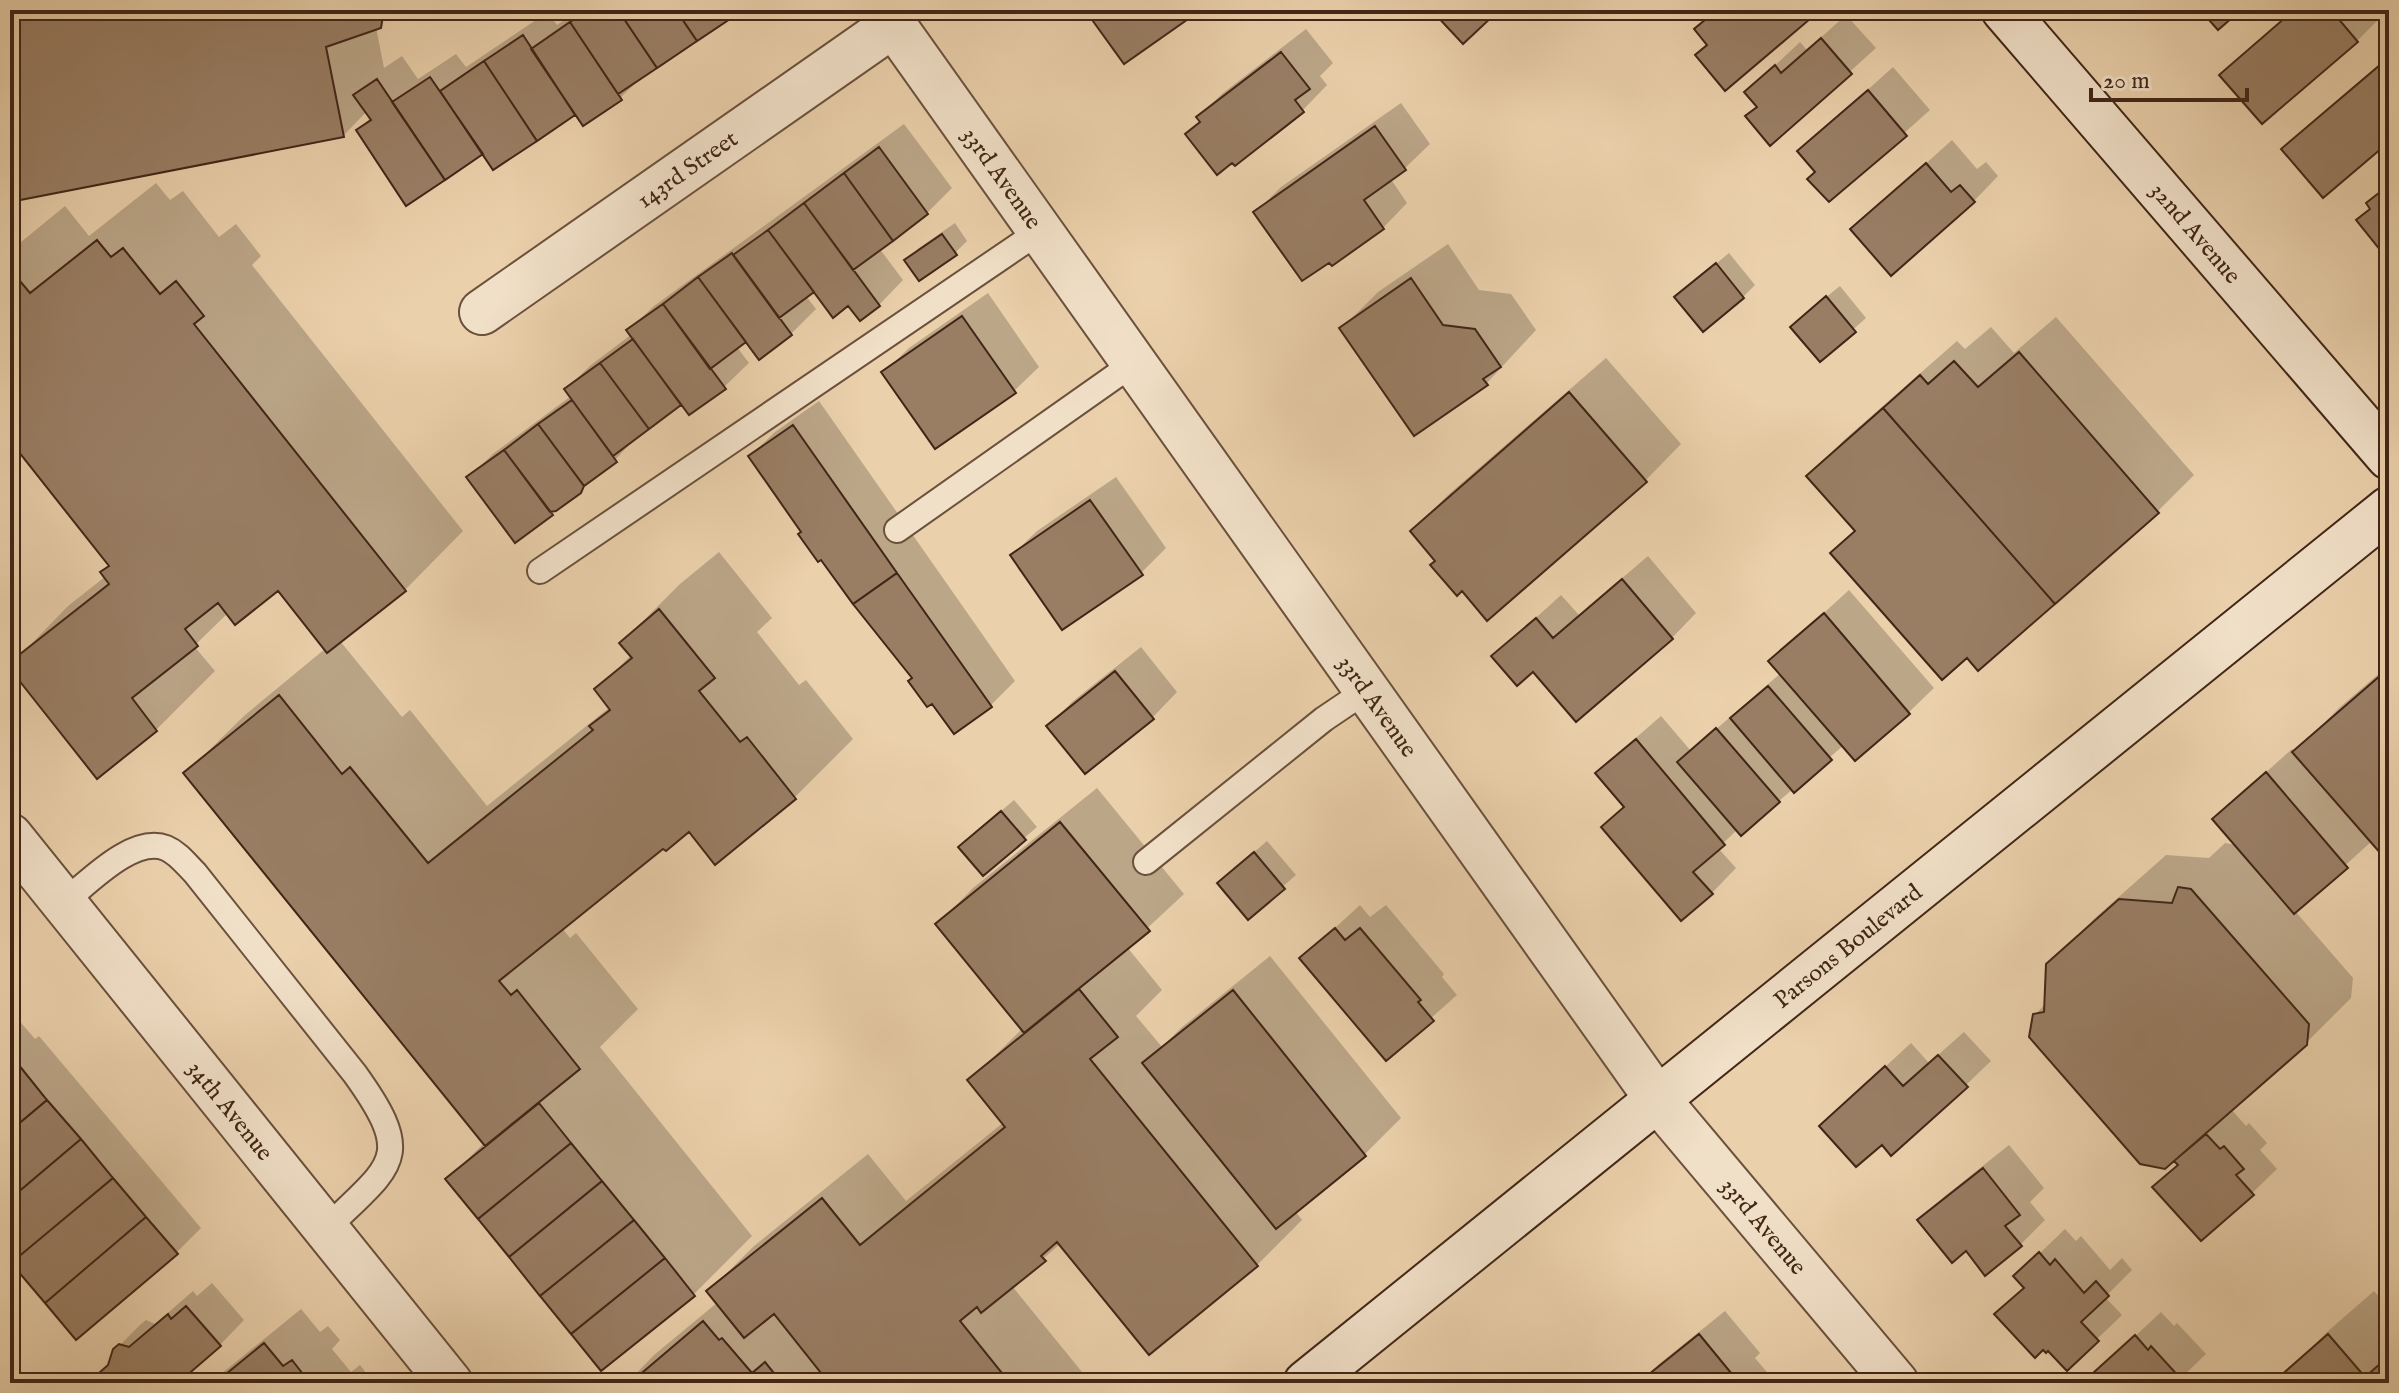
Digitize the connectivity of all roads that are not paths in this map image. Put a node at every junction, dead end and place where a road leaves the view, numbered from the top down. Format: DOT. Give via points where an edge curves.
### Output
graph roads {
  1 [pos="2004,10"];
  2 [pos="888,17"];
  3 [pos="1040,231"];
  4 [pos="482,312"];
  5 [pos="1134,363"];
  6 [pos="2389,457"];
  7 [pos="2389,509"];
  8 [pos="897,530"];
  9 [pos="540,571"];
  10 [pos="1367,690"];
  11 [pos="10,836"];
  12 [pos="1146,862"];
  13 [pos="64,902"];
  14 [pos="1658,1100"];
  15 [pos="326,1229"];
  16 [pos="450,1383"];
  17 [pos="1306,1383"];
  18 [pos="1896,1383"];
  1 -- 6 [label="street, 32nd Avenue"];
  2 -- 3 [label="street, 33rd Avenue"];
  2 -- 4 [label="street, 143rd Street"];
  3 -- 5 [label="street, 33rd Avenue"];
  3 -- 9 [label="lane"];
  5 -- 8 [label="lane"];
  5 -- 10 [label="street, 33rd Avenue"];
  7 -- 14 [label="street, Parsons Boulevard"];
  10 -- 12 [label="lane"];
  10 -- 14 [label="street, 33rd Avenue"];
  11 -- 13 [label="street, 34th Avenue"];
  13 -- 15 [label="street, 34th Avenue"];
  13 -- 15 [label="lane" via="124,855 150,846 174,852 195,873 355,1074 387,1127 388,1164"];
  14 -- 17 [label="street, Parsons Boulevard"];
  14 -- 18 [label="street, 33rd Avenue"];
  15 -- 16 [label="street, 34th Avenue"];
}
